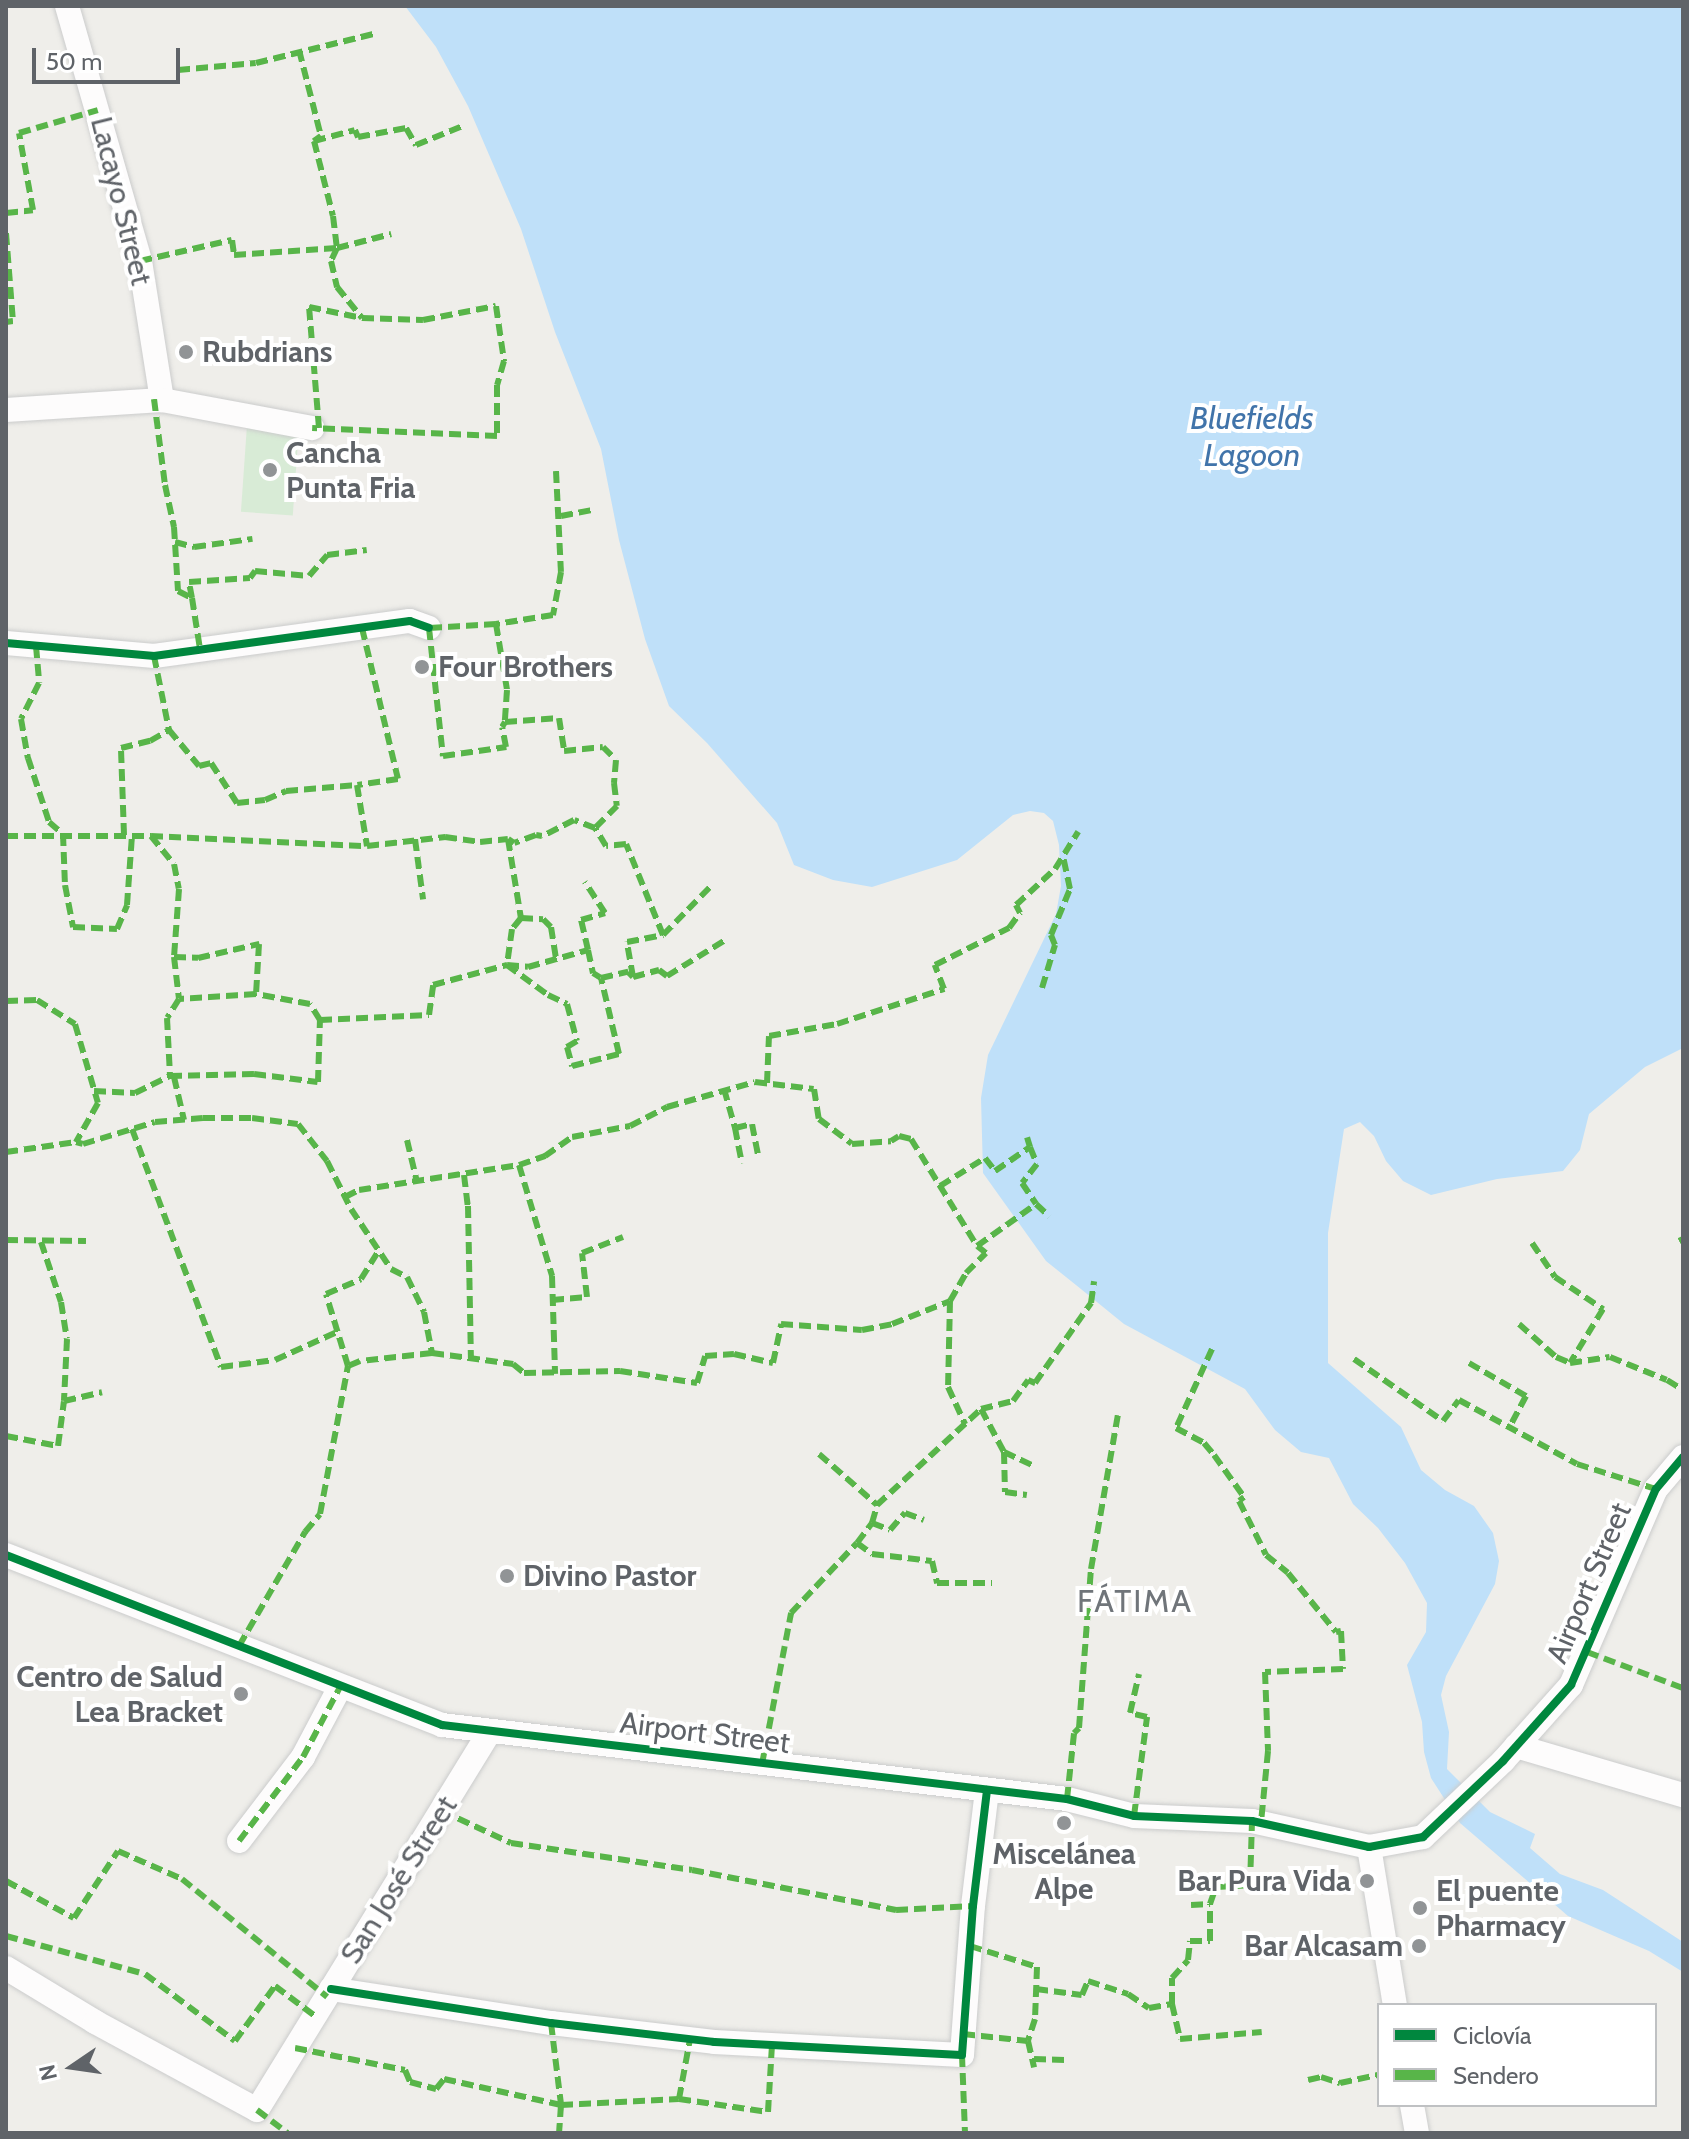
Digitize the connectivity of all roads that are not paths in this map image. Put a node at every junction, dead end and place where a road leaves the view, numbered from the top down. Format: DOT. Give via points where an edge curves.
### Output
graph roads {
  1 [pos="67,6"];
  2 [pos="162,400"];
  3 [pos="6,410"];
  4 [pos="312,428"];
  5 [pos="429,628"];
  6 [pos="6,643"];
  7 [pos="1683,1457"];
  8 [pos="6,1555"];
  9 [pos="340,1687"];
  10 [pos="490,1732"];
  11 [pos="1509,1753"];
  12 [pos="987,1790"];
  13 [pos="1683,1795"];
  14 [pos="239,1841"];
  15 [pos="1369,1847"];
  16 [pos="6,1968"];
  17 [pos="331,1989"];
  18 [pos="1395,2003"];
  19 [pos="1412,2107"];
  20 [pos="1417,2133"];
  1 -- 2 [label="street, Lacayo Street" via="140,261"];
  2 -- 3 [label="street"];
  2 -- 4 [label="street"];
  5 -- 6 [label="street" via="410,621 154,656"];
  7 -- 11 [label="street, Airport Street" via="1656,1489 1571,1685"];
  8 -- 9 [label="street, Airport Street"];
  9 -- 10 [label="street, Airport Street" via="442,1725"];
  9 -- 14 [label="street" via="303,1757"];
  10 -- 12 [label="street, Airport Street"];
  10 -- 17 [label="street, San José Street"];
  11 -- 13 [label="street"];
  11 -- 15 [label="street, Airport Street" via="1423,1837"];
  12 -- 15 [label="street, Airport Street" via="1067,1799 1134,1816 1252,1821"];
  12 -- 17 [label="street" via="962,2055 714,2042"];
  15 -- 18 [label="street"];
  16 -- 17 [label="street, San José Street" via="257,2110"];
  19 -- 20 [label="street"];
}
